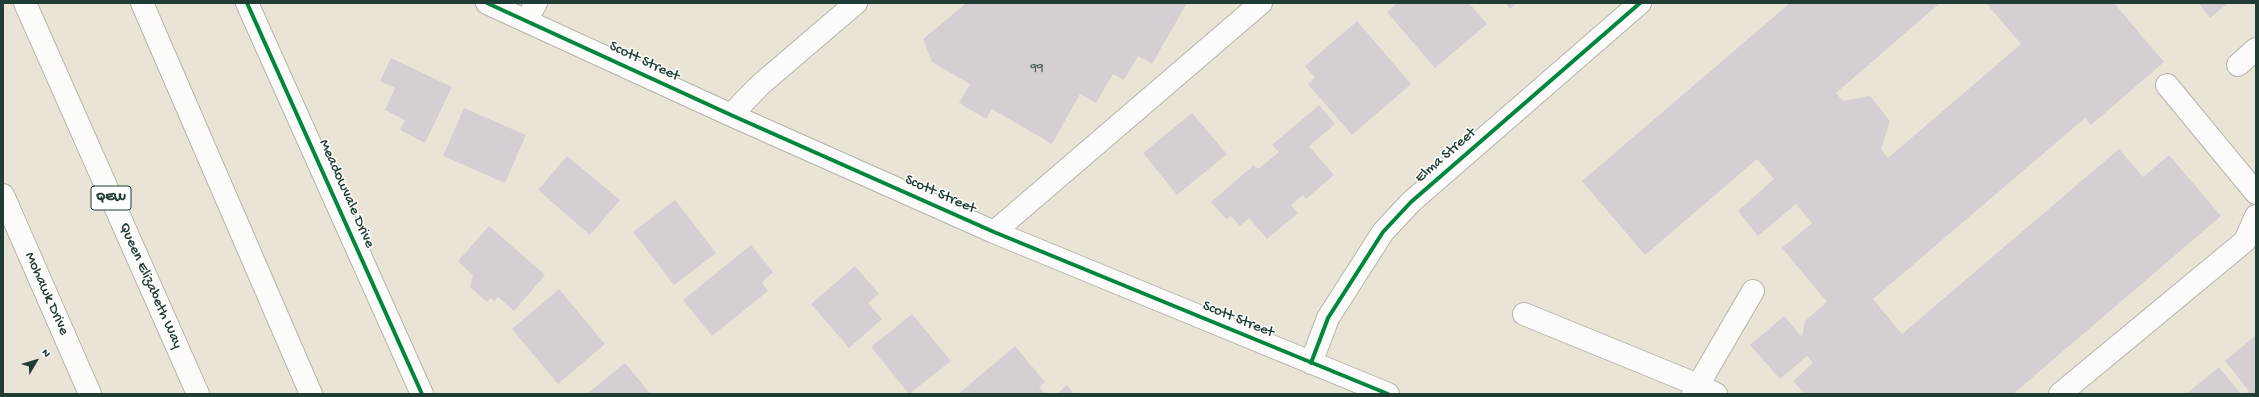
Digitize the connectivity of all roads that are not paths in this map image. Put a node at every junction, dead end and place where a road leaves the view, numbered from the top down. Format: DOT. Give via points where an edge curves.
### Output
graph roads {
  1 [pos="25,3"];
  2 [pos="142,3"];
  3 [pos="247,3"];
  4 [pos="488,3"];
  5 [pos="856,3"];
  6 [pos="1261,3"];
  7 [pos="1640,3"];
  8 [pos="531,12"];
  9 [pos="2256,49"];
  10 [pos="2238,65"];
  11 [pos="2167,85"];
  12 [pos="730,115"];
  13 [pos="2256,193"];
  14 [pos="3,195"];
  15 [pos="2256,216"];
  16 [pos="994,232"];
  17 [pos="1753,291"];
  18 [pos="1524,314"];
  19 [pos="1311,363"];
  20 [pos="1702,391"];
  21 [pos="90,394"];
  22 [pos="198,394"];
  23 [pos="311,394"];
  24 [pos="422,394"];
  25 [pos="1388,394"];
  26 [pos="2060,394"];
  1 -- 22 [label="main road, Queen Elizabeth Way / QEW"];
  2 -- 23 [label="main road"];
  3 -- 24 [label="main road, Meadowvale Drive"];
  4 -- 8 [label="main road, Scott Street"];
  5 -- 12 [label="main road" via="760,85"];
  6 -- 16 [label="main road"];
  7 -- 19 [label="main road, Elma Street" via="1411,202 1383,232 1328,318"];
  8 -- 12 [label="main road, Scott Street"];
  9 -- 10 [label="main road"];
  11 -- 13 [label="main road"];
  12 -- 16 [label="main road, Scott Street"];
  14 -- 21 [label="main road, Mohawk Drive"];
  15 -- 26 [label="main road" via="2245,241"];
  16 -- 19 [label="main road, Scott Street"];
  17 -- 20 [label="main road"];
  18 -- 20 [label="main road"];
  19 -- 25 [label="main road, Scott Street"];
}
